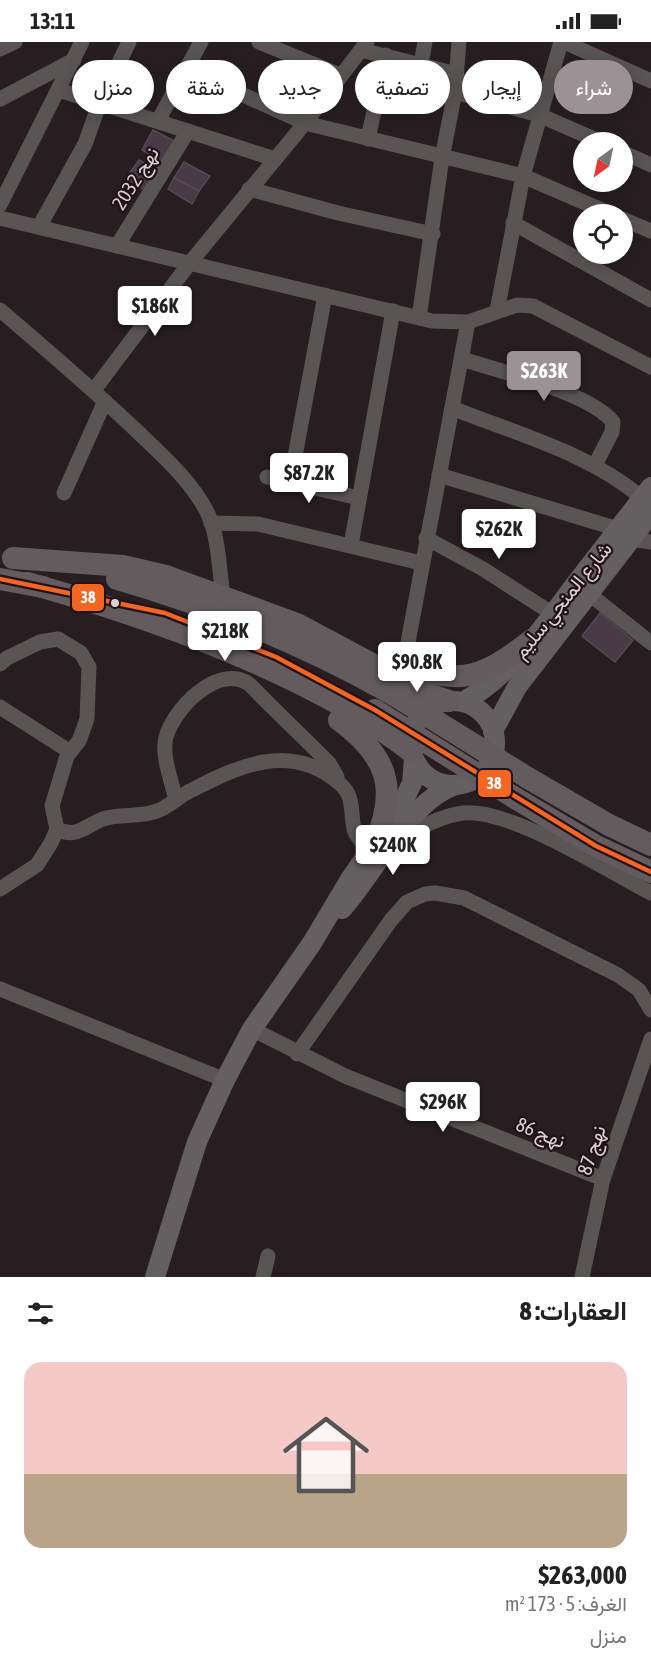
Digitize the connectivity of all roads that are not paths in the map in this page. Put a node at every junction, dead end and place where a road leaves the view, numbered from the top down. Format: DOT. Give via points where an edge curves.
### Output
graph roads {
  1 [pos="15,42"];
  2 [pos="82,42"];
  3 [pos="129,42"];
  4 [pos="201,42"];
  5 [pos="259,42"];
  6 [pos="425,42"];
  7 [pos="459,42"];
  8 [pos="562,42"];
  9 [pos="364,46"];
  10 [pos="0,49"];
  11 [pos="386,55"];
  12 [pos="74,60"];
  13 [pos="120,60"];
  14 [pos="191,60"];
  15 [pos="303,60"];
  16 [pos="405,60"];
  17 [pos="422,60"];
  18 [pos="72,61"];
  19 [pos="72,64"];
  20 [pos="343,71"];
  21 [pos="450,72"];
  22 [pos="457,74"];
  23 [pos="651,81"];
  24 [pos="59,90"];
  25 [pos="455,92"];
  26 [pos="72,94"];
  27 [pos="246,96"];
  28 [pos="0,99"];
  29 [pos="166,106"];
  30 [pos="95,114"];
  31 [pos="137,114"];
  32 [pos="312,114"];
  33 [pos="539,115"];
  34 [pos="158,121"];
  35 [pos="305,123"];
  36 [pos="188,131"];
  37 [pos="578,132"];
  38 [pos="368,139"];
  39 [pos="633,157"];
  40 [pos="442,158"];
  41 [pos="275,159"];
  42 [pos="651,165"];
  43 [pos="523,176"];
  44 [pos="249,189"];
  45 [pos="589,204"];
  46 [pos="0,205"];
  47 [pos="0,218"];
  48 [pos="513,223"];
  49 [pos="633,224"];
  50 [pos="39,227"];
  51 [pos="651,231"];
  52 [pos="433,234"];
  53 [pos="117,246"];
  54 [pos="189,264"];
  55 [pos="325,295"];
  56 [pos="651,300"];
  57 [pos="0,310"];
  58 [pos="393,311"];
  59 [pos="497,311"];
  60 [pos="419,318"];
  61 [pos="468,322"];
  62 [pos="462,359"];
  63 [pos="649,361"];
  64 [pos="100,396"];
  65 [pos="453,408"];
  66 [pos="595,465"];
  67 [pos="439,475"];
  68 [pos="267,477"];
  69 [pos="290,483"];
  70 [pos="64,493"];
  71 [pos="359,498"];
  72 [pos="648,500"];
  73 [pos="211,523"];
  74 [pos="625,534"];
  75 [pos="426,538"];
  76 [pos="651,542"];
  77 [pos="351,545"];
  78 [pos="6,557"];
  79 [pos="421,563"];
  80 [pos="0,579"];
  81 [pos="28,583"];
  82 [pos="588,593"];
  83 [pos="223,595"];
  84 [pos="553,614"];
  85 [pos="297,624"];
  86 [pos="533,639"];
  87 [pos="651,643"];
  88 [pos="406,653"];
  89 [pos="0,664"];
  90 [pos="255,664"];
  91 [pos="456,701"];
  92 [pos="0,707"];
  93 [pos="493,731"];
  94 [pos="69,751"];
  95 [pos="413,756"];
  96 [pos="342,784"];
  97 [pos="456,785"];
  98 [pos="176,800"];
  99 [pos="57,829"];
  100 [pos="380,845"];
  101 [pos="651,845"];
  102 [pos="651,872"];
  103 [pos="0,889"];
  104 [pos="651,893"];
  105 [pos="312,943"];
  106 [pos="0,989"];
  107 [pos="650,1005"];
  108 [pos="252,1029"];
  109 [pos="651,1039"];
  110 [pos="297,1054"];
  111 [pos="225,1080"];
  112 [pos="603,1179"];
  113 [pos="268,1256"];
  114 [pos="155,1277"];
  115 [pos="263,1277"];
  116 [pos="582,1277"];
  1 -- 10 [label="street"];
  2 -- 12 [label="street"];
  3 -- 13 [label="street"];
  4 -- 14 [label="street"];
  5 -- 15 [label="street"];
  6 -- 17 [label="street"];
  7 -- 22 [label="street"];
  8 -- 23 [label="street"];
  8 -- 33 [label="street"];
  9 -- 11 [label="street"];
  9 -- 20 [label="street"];
  11 -- 16 [label="street"];
  11 -- 38 [label="street"];
  18 -- 28 [label="street"];
  19 -- 24 [label="street"];
  21 -- 22 [label="street"];
  22 -- 25 [label="street"];
  24 -- 26 [label="street"];
  24 -- 46 [label="street"];
  25 -- 33 [label="street"];
  25 -- 40 [label="street"];
  27 -- 35 [label="street"];
  29 -- 34 [label="street"];
  30 -- 50 [label="street" via="80,153"];
  31 -- 34 [label="street"];
  32 -- 35 [label="street"];
  33 -- 37 [label="street"];
  33 -- 43 [label="street"];
  34 -- 36 [label="street"];
  35 -- 38 [label="street"];
  35 -- 41 [label="street"];
  36 -- 41 [label="street"];
  36 -- 53 [label="street, نهج 2032"];
  38 -- 40 [label="street"];
  39 -- 42 [label="street"];
  40 -- 43 [label="street"];
  40 -- 52 [label="street"];
  41 -- 44 [label="street"];
  43 -- 45 [label="street"];
  43 -- 48 [label="street"];
  44 -- 52 [label="street"];
  44 -- 54 [label="street"];
  47 -- 50 [label="street"];
  48 -- 56 [label="street"];
  48 -- 59 [label="street"];
  49 -- 51 [label="street"];
  50 -- 53 [label="street"];
  52 -- 60 [label="street"];
  53 -- 54 [label="street"];
  54 -- 55 [label="street"];
  54 -- 64 [label="street"];
  55 -- 58 [label="street"];
  55 -- 69 [label="street"];
  57 -- 64 [label="street"];
  58 -- 60 [label="street"];
  58 -- 71 [label="street"];
  59 -- 61 [label="street"];
  59 -- 63 [label="street" via="517,305 533,306"];
  60 -- 61 [label="street"];
  61 -- 62 [label="street"];
  62 -- 65 [label="street"];
  62 -- 66 [label="street" via="555,389 605,414 613,422 612,432"];
  64 -- 70 [label="street"];
  64 -- 73 [label="street" via="172,465 204,506"];
  65 -- 66 [label="street"];
  65 -- 67 [label="street"];
  66 -- 72 [label="street"];
  67 -- 74 [label="street"];
  67 -- 75 [label="street"];
  68 -- 69 [label="street"];
  69 -- 71 [label="street"];
  71 -- 77 [label="street"];
  72 -- 74 [label="main road, شارع المنجي سليم"];
  73 -- 77 [label="street" via="249,523"];
  73 -- 83 [label="street"];
  74 -- 76 [label="street"];
  74 -- 82 [label="main road, شارع المنجي سليم"];
  74 -- 84 [label="main road, شارع المنجي سليم"];
  75 -- 79 [label="street"];
  75 -- 84 [label="street"];
  77 -- 79 [label="street"];
  78 -- 83 [label="highway" via="123,566"];
  78 -- 101 [label="highway, bridge" via="114,579 178,597 275,635 389,692 528,778"];
  79 -- 88 [label="street"];
  80 -- 81 [label="highway"];
  81 -- 90 [label="highway" via="82,598"];
  81 -- 102 [label="highway, bridge" via="165,613 276,657 375,710 596,846"];
  82 -- 87 [label="street"];
  82 -- 93 [label="main road, شارع المنجي سليم" via="517,687"];
  83 -- 85 [label="highway"];
  84 -- 86 [label="main road, شارع المنجي سليم"];
  85 -- 86 [label="highway" via="431,675 455,678 502,664"];
  85 -- 91 [label="highway" via="428,694"];
  86 -- 91 [label="main road, شارع المنجي سليم" via="481,692"];
  89 -- 94 [label="street" via="6,657 50,639 65,642 81,653 89,667 87,719 79,741"];
  90 -- 95 [label="highway" via="338,705 394,738"];
  90 -- 100 [label="highway" via="333,715 374,751 389,795"];
  91 -- 93 [label="main road" via="482,712"];
  91 -- 95 [label="main road" via="438,703 419,718 413,728"];
  92 -- 94 [label="street"];
  93 -- 97 [label="main road" via="494,753 488,767 478,777"];
  94 -- 99 [label="street" via="52,806"];
  95 -- 97 [label="main road" via="431,779"];
  95 -- 100 [label="main road" via="415,771 408,794"];
  96 -- 98 [label="street" via="298,759 267,760"];
  96 -- 98 [label="street" via="329,763 246,682 223,679 196,696 177,716 166,738"];
  96 -- 100 [label="street" via="352,799 354,830"];
  97 -- 100 [label="main road" via="444,788 424,803"];
  98 -- 99 [label="street" via="154,812 104,819 76,833"];
  99 -- 103 [label="street" via="37,865"];
  100 -- 104 [label="street" via="449,816 496,816"];
  100 -- 105 [label="main road"];
  100 -- 105 [label="main road" via="360,890"];
  105 -- 108 [label="main road"];
  106 -- 111 [label="street"];
  107 -- 110 [label="street" via="631,983 604,966 485,907 448,894 425,894 407,902 391,920"];
  108 -- 110 [label="street, نهج 86"];
  108 -- 111 [label="main road"];
  109 -- 112 [label="street, نهج 87"];
  110 -- 112 [label="street, نهج 86" via="345,1077"];
  111 -- 114 [label="main road" via="197,1142"];
  112 -- 116 [label="street, نهج 87"];
  113 -- 115 [label="street"];
}
